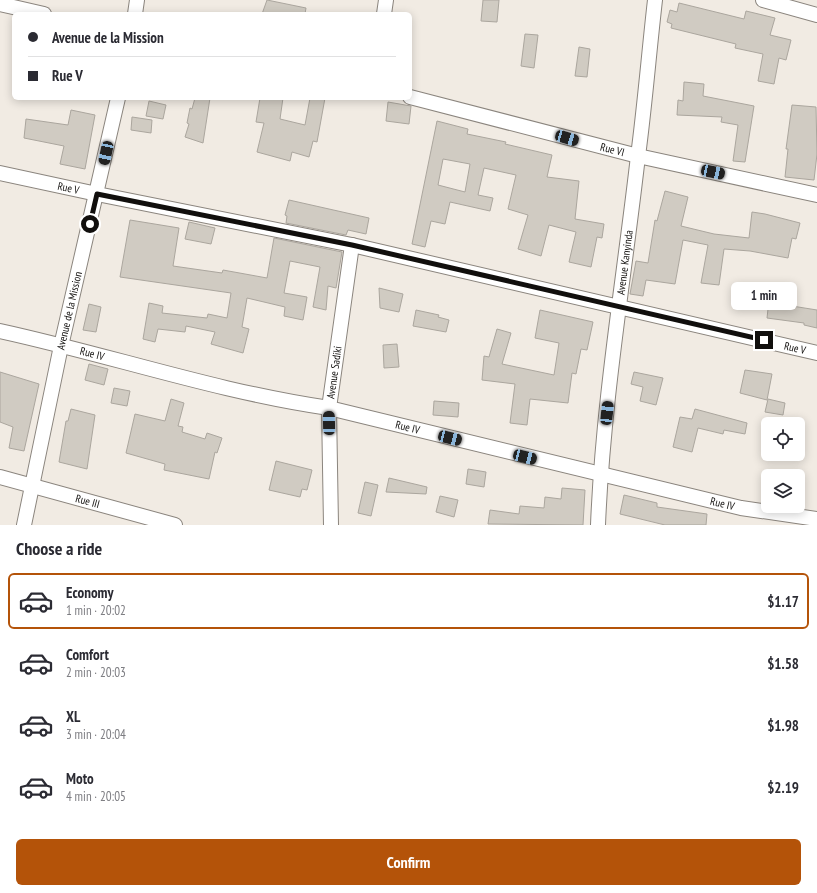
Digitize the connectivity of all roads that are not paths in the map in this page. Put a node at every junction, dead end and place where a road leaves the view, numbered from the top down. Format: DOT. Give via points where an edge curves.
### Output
graph roads {
  1 [pos="137,0"];
  2 [pos="386,0"];
  3 [pos="655,0"];
  4 [pos="763,0"];
  5 [pos="0,4"];
  6 [pos="35,12"];
  7 [pos="135,12"];
  8 [pos="384,12"];
  9 [pos="817,15"];
  10 [pos="412,98"];
  11 [pos="118,100"];
  12 [pos="638,156"];
  13 [pos="0,173"];
  14 [pos="97,194"];
  15 [pos="817,195"];
  16 [pos="352,245"];
  17 [pos="618,305"];
  18 [pos="0,331"];
  19 [pos="61,346"];
  20 [pos="817,353"];
  21 [pos="329,408"];
  22 [pos="600,475"];
  23 [pos="0,477"];
  24 [pos="33,487"];
  25 [pos="817,519"];
  26 [pos="24,525"];
  27 [pos="175,525"];
  28 [pos="331,525"];
  29 [pos="598,525"];
  1 -- 7 [label="street"];
  2 -- 8 [label="street"];
  3 -- 12 [label="street, Avenue Kanyinda"];
  4 -- 9 [label="street"];
  5 -- 6 [label="street"];
  10 -- 12 [label="street, Rue VI"];
  11 -- 14 [label="street, Avenue de la Mission"];
  12 -- 15 [label="street, Rue VI"];
  12 -- 17 [label="street, Avenue Kanyinda"];
  13 -- 14 [label="street, Rue V"];
  14 -- 16 [label="street, Rue V"];
  14 -- 19 [label="street, Avenue de la Mission"];
  16 -- 17 [label="street, Rue V"];
  16 -- 21 [label="street, Avenue Sadiki"];
  17 -- 20 [label="street, Rue V"];
  17 -- 22 [label="street, Avenue Kanyinda"];
  18 -- 19 [label="street, Rue IV"];
  19 -- 21 [label="street, Rue IV" via="231,390 284,402"];
  19 -- 24 [label="street, Avenue de la Mission"];
  21 -- 22 [label="street, Rue IV"];
  21 -- 28 [label="street, Avenue Sadiki"];
  22 -- 25 [label="street, Rue IV" via="741,508"];
  22 -- 29 [label="street, Avenue Kanyinda"];
  23 -- 24 [label="street, Rue III"];
  24 -- 26 [label="street, Avenue de la Mission"];
  24 -- 27 [label="street, Rue III"];
}
